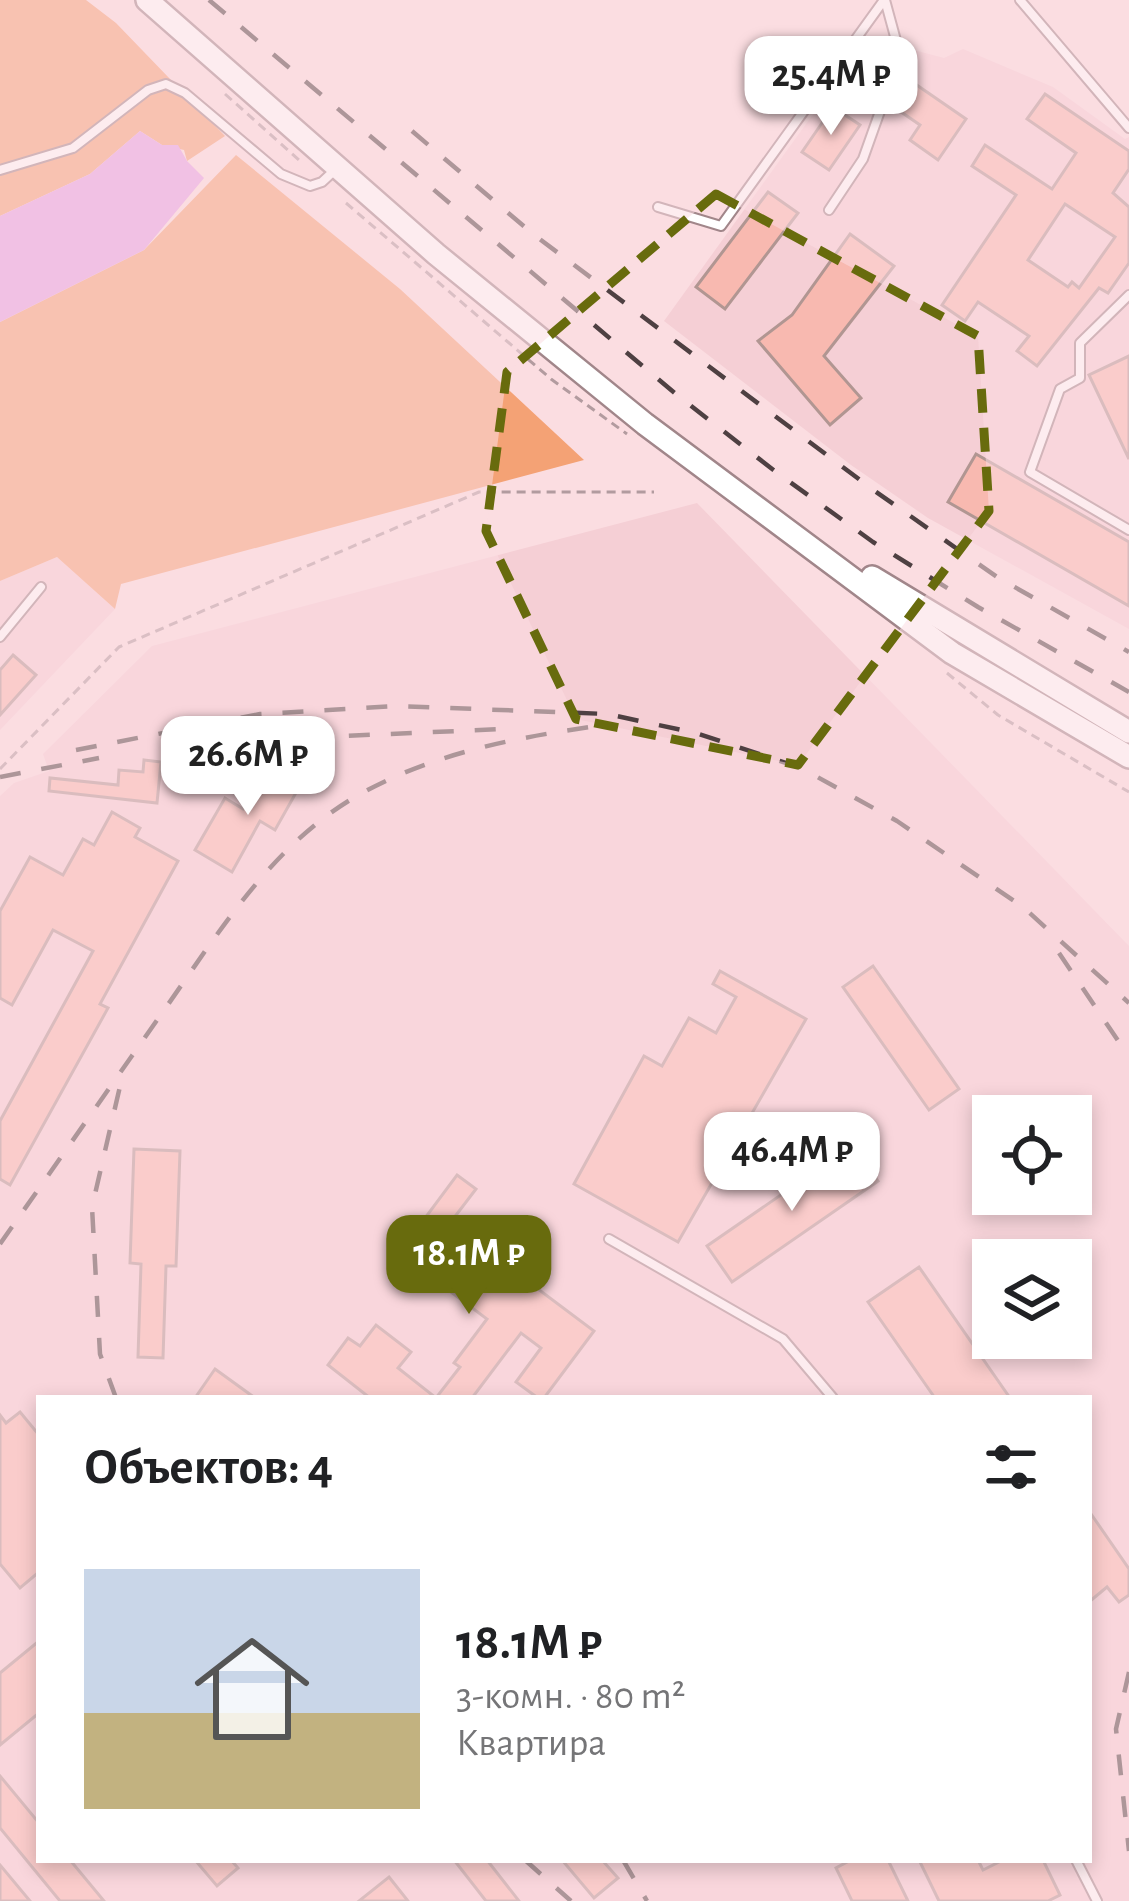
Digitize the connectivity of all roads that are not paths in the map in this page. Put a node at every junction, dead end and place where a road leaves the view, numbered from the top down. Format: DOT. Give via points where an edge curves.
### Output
graph roads {
  1 [pos="148,0"];
  2 [pos="884,0"];
  3 [pos="1020,0"];
  4 [pos="1129,128"];
  5 [pos="339,166"];
  6 [pos="0,170"];
  7 [pos="658,207"];
  8 [pos="829,210"];
  9 [pos="1129,295"];
  10 [pos="753,505"];
  11 [pos="1129,530"];
  12 [pos="41,587"];
  13 [pos="0,637"];
  14 [pos="1129,732"];
  15 [pos="1129,757"];
  16 [pos="609,1239"];
  17 [pos="830,1395"];
  18 [pos="1078,1863"];
  19 [pos="1097,1901"];
  1 -- 5 [label="main road"];
  2 -- 7 [label="lane" via="721,226"];
  2 -- 8 [label="lane" via="900,56 863,159"];
  3 -- 4 [label="lane"];
  5 -- 6 [label="lane" via="310,187 281,174 166,84 73,148"];
  5 -- 10 [label="main road" via="536,337"];
  9 -- 11 [label="lane" via="1080,343 1080,378 1060,389 1030,472"];
  10 -- 14 [label="main road"];
  10 -- 15 [label="main road" via="952,653"];
  12 -- 13 [label="lane"];
  16 -- 17 [label="lane" via="783,1339"];
  18 -- 19 [label="lane"];
}
